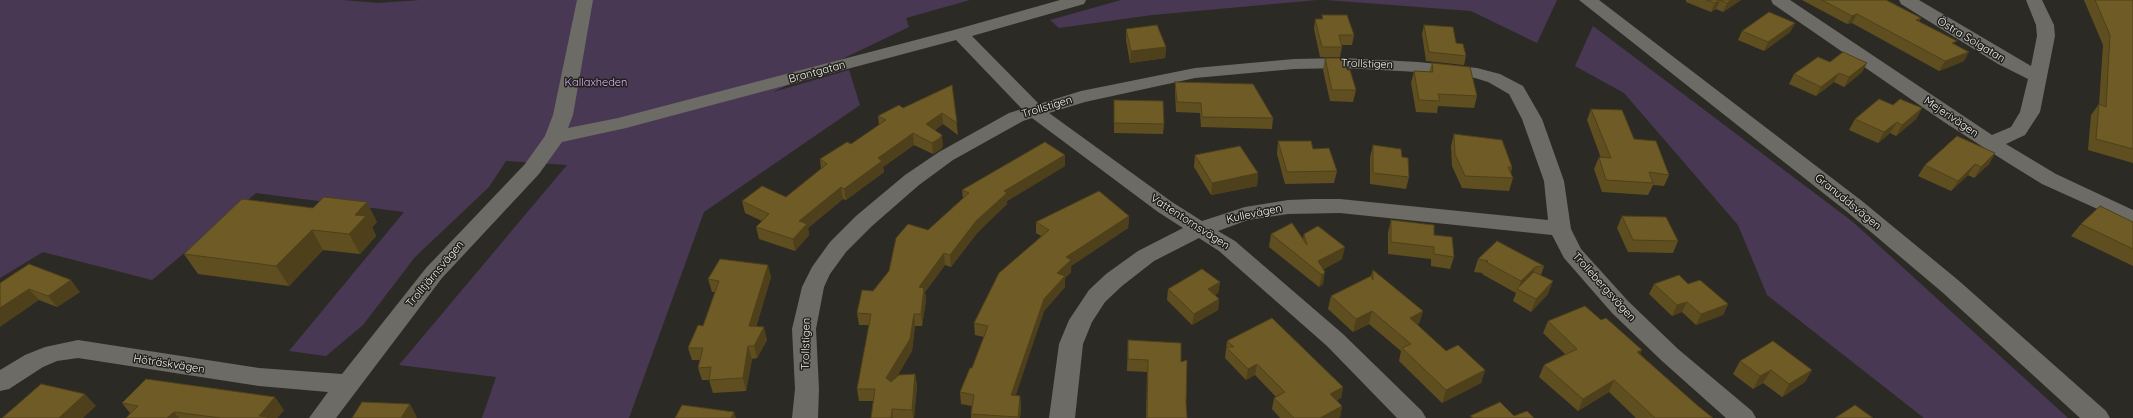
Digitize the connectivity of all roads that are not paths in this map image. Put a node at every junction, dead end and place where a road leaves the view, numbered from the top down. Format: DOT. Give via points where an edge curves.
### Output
graph roads {
  1 [pos="585,0"];
  2 [pos="1078,0"];
  3 [pos="1588,0"];
  4 [pos="1779,0"];
  5 [pos="1907,0"];
  6 [pos="2034,0"];
  7 [pos="960,34"];
  8 [pos="1477,73"];
  9 [pos="2037,77"];
  10 [pos="1035,111"];
  11 [pos="555,137"];
  12 [pos="1989,142"];
  13 [pos="2133,218"];
  14 [pos="1200,229"];
  15 [pos="1560,229"];
  16 [pos="0,382"];
  17 [pos="346,384"];
  18 [pos="322,418"];
  19 [pos="805,418"];
  20 [pos="1062,418"];
  21 [pos="1413,418"];
  22 [pos="1743,418"];
  23 [pos="2097,418"];
  1 -- 11 [label="street, Trolltjärnsvägen" via="563,115"];
  2 -- 7 [label="street, Brantgatan"];
  3 -- 23 [label="street, Granuddsvägen" via="1854,206 1950,286"];
  4 -- 12 [label="street, Mejerivägen"];
  5 -- 9 [label="street, Östra Solgatan" via="2004,60"];
  6 -- 9 [label="street" via="2046,36"];
  7 -- 10 [label="street, Vattentornsvägen"];
  7 -- 11 [label="street, Brantgatan" via="619,124"];
  8 -- 10 [label="street, Trollstigen" via="1343,63 1238,68 1148,82 1081,97"];
  8 -- 15 [label="street, Trollebergsvägen" via="1510,86 1522,99 1532,119 1554,181"];
  9 -- 12 [label="street" via="2030,112 2018,131 2004,139"];
  10 -- 14 [label="street, Vattentornsvägen" via="1083,149"];
  10 -- 19 [label="street, Trollstigen" via="1016,117 946,156 912,180 838,247 820,272 813,287 806,315"];
  11 -- 17 [label="street, Trolltjärnsvägen" via="532,169 434,273"];
  12 -- 13 [label="street, Mejerivägen" via="2049,179"];
  14 -- 15 [label="street, Kullevägen" via="1245,214 1288,207 1314,206 1340,206"];
  14 -- 20 [label="street, Kullevägen" via="1146,256 1097,296 1081,320 1071,344"];
  14 -- 21 [label="street, Vattentornsvägen" via="1227,246 1300,308"];
  15 -- 22 [label="street, Trollebergsvägen" via="1572,253 1620,307 1670,355"];
  16 -- 17 [label="street, Höträskvägen" via="53,352 78,349 259,377"];
  17 -- 18 [label="street, Trolltjärnsvägen"];
}
